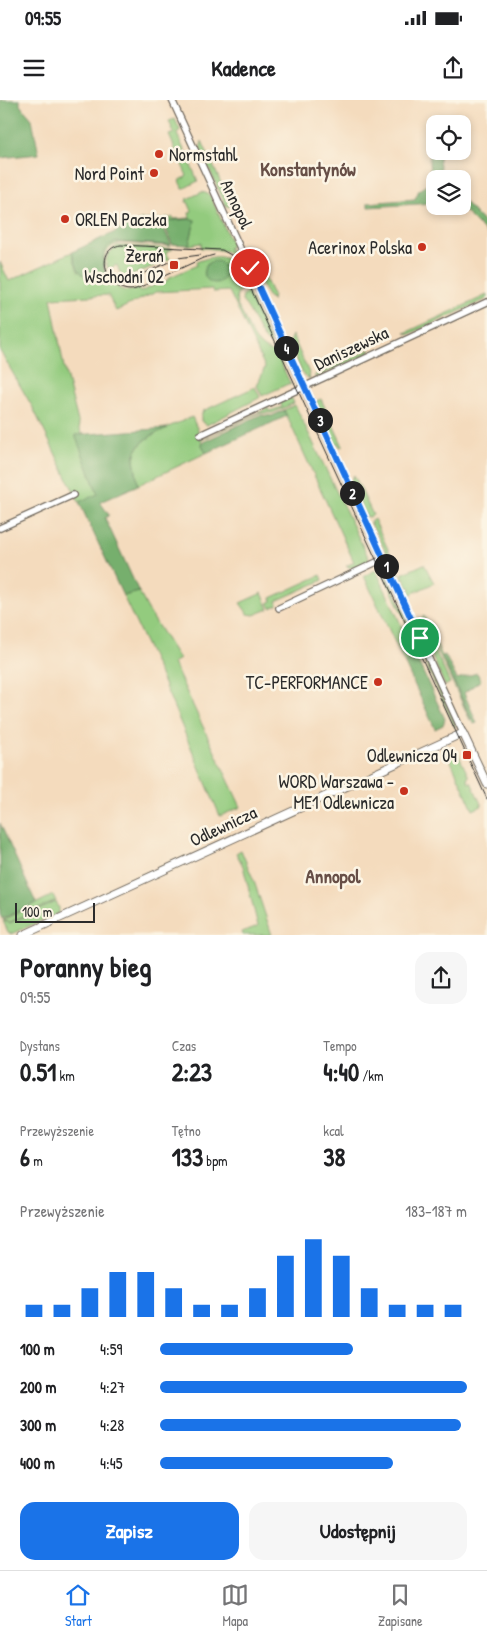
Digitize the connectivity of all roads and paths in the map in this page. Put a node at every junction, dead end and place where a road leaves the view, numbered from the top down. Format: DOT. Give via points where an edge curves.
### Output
graph roads {
  1 [pos="172,100"];
  2 [pos="487,302"];
  3 [pos="304,386"];
  4 [pos="200,435"];
  5 [pos="74,495"];
  6 [pos="0,528"];
  7 [pos="383,559"];
  8 [pos="279,608"];
  9 [pos="463,732"];
  10 [pos="487,784"];
  11 [pos="23,935"];
  1 -- 3 [label="street, Annopol"];
  2 -- 3 [label="street, Daniszewska"];
  3 -- 4 [label="street, Daniszewska"];
  3 -- 7 [label="street, Annopol"];
  5 -- 6 [label="street"];
  7 -- 8 [label="street"];
  7 -- 9 [label="street, Annopol"];
  9 -- 10 [label="street, Annopol"];
  9 -- 11 [label="street, Odlewnicza"];
}
